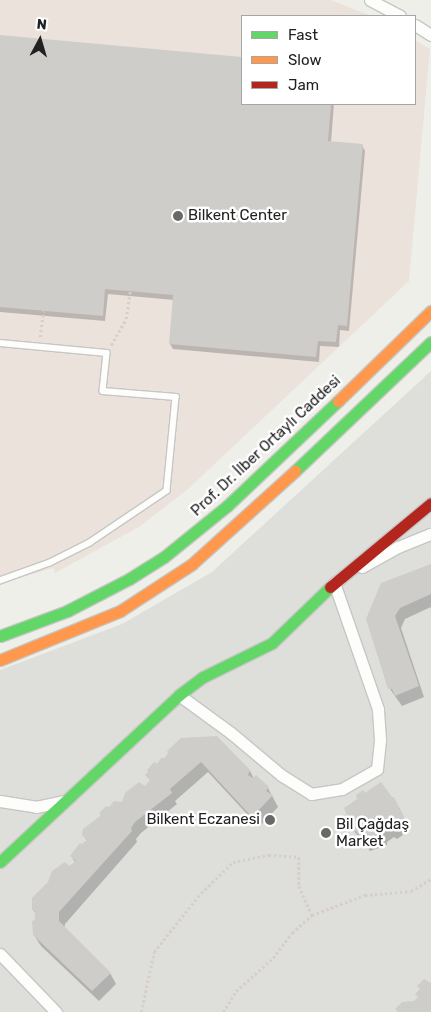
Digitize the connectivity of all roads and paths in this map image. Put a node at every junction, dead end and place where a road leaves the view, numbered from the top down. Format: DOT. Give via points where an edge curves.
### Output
graph roads {
  1 [pos="370,0"];
  2 [pos="398,15"];
  3 [pos="416,26"];
  4 [pos="431,35"];
  5 [pos="130,291"];
  6 [pos="43,311"];
  7 [pos="431,311"];
  8 [pos="431,342"];
  9 [pos="0,343"];
  10 [pos="40,347"];
  11 [pos="107,353"];
  12 [pos="431,502"];
  13 [pos="431,534"];
  14 [pos="0,581"];
  15 [pos="334,583"];
  16 [pos="19,629"];
  17 [pos="0,632"];
  18 [pos="0,636"];
  19 [pos="0,660"];
  20 [pos="179,696"];
  21 [pos="0,801"];
  22 [pos="66,801"];
  23 [pos="0,862"];
  24 [pos="431,879"];
  25 [pos="312,915"];
  26 [pos="0,954"];
  27 [pos="56,1012"];
  28 [pos="142,1012"];
  29 [pos="223,1012"];
  1 -- 2 [label="street"];
  3 -- 4 [label="street"];
  5 -- 11 [label="path" via="126,319"];
  6 -- 10 [label="path"];
  7 -- 16 [label="street, Prof. Dr. İlber Ortaylı Caddesi" via="259,477 171,551 129,579 67,611"];
  8 -- 19 [label="street" via="256,508 192,564 120,611"];
  9 -- 10 [label="lane"];
  10 -- 11 [label="lane"];
  11 -- 14 [label="lane" via="103,391 176,397 167,491 90,543 50,563"];
  12 -- 15 [label="street"];
  13 -- 15 [label="street" via="398,547"];
  15 -- 20 [label="street" via="272,643 204,677"];
  15 -- 20 [label="street" via="378,709 380,739 376,769 342,789 311,794 281,775 231,733"];
  16 -- 17 [label="street"];
  16 -- 18 [label="street, Prof. Dr. İlber Ortaylı Caddesi"];
  20 -- 22 [label="street"];
  21 -- 22 [label="street" via="36,807"];
  22 -- 23 [label="street"];
  24 -- 25 [label="path" via="411,890 365,895"];
  25 -- 28 [label="path" via="298,886 299,857 269,855 234,862 201,893 154,952"];
  25 -- 29 [label="path" via="292,933 273,958 236,991"];
  26 -- 27 [label="street"];
}
